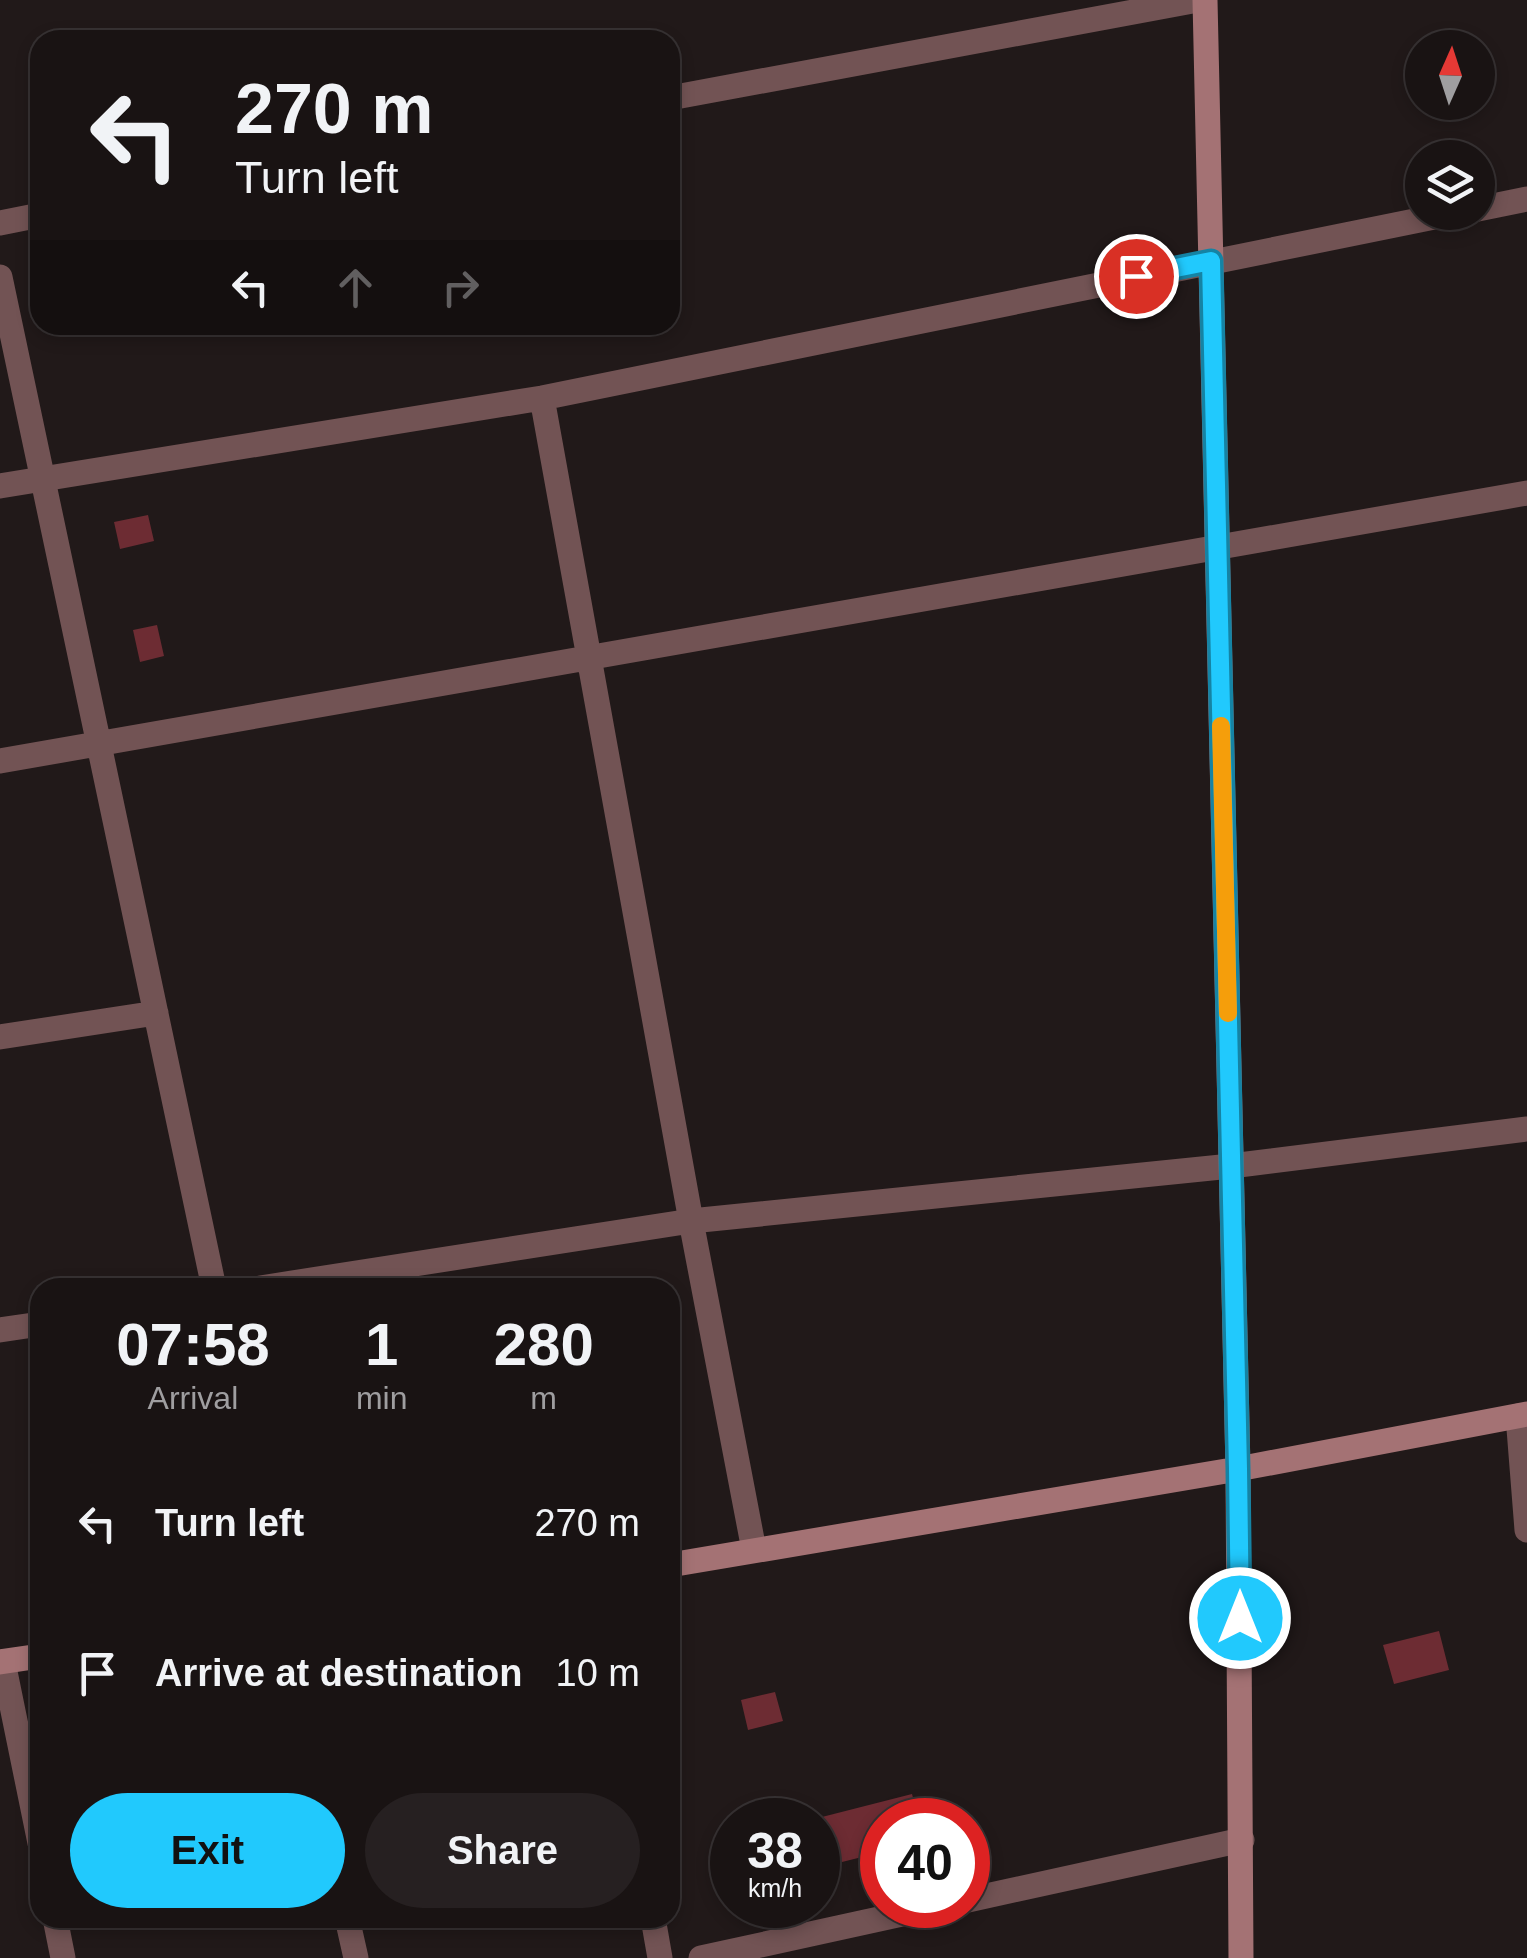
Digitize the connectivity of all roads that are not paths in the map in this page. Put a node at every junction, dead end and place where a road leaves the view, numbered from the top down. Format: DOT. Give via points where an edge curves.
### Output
graph roads {
  1 [pos="1201,0"];
  2 [pos="680,96"];
  3 [pos="1527,199"];
  4 [pos="1495,206"];
  5 [pos="30,217"];
  6 [pos="0,223"];
  7 [pos="1405,223"];
  8 [pos="1211,261"];
  9 [pos="0,276"];
  10 [pos="542,398"];
  11 [pos="43,478"];
  12 [pos="0,486"];
  13 [pos="1527,493"];
  14 [pos="1217,547"];
  15 [pos="589,658"];
  16 [pos="99,744"];
  17 [pos="0,761"];
  18 [pos="156,1012"];
  19 [pos="0,1037"];
  20 [pos="1527,1129"];
  21 [pos="1232,1166"];
  22 [pos="691,1221"];
  23 [pos="212,1278"];
  24 [pos="324,1278"];
  25 [pos="30,1326"];
  26 [pos="0,1330"];
  27 [pos="1522,1415"];
  28 [pos="1238,1469"];
  29 [pos="1527,1530"];
  30 [pos="754,1550"];
  31 [pos="680,1563"];
  32 [pos="30,1658"];
  33 [pos="2,1662"];
  34 [pos="30,1795"];
  35 [pos="1242,1840"];
  36 [pos="990,1895"];
  37 [pos="860,1923"];
  38 [pos="57,1928"];
  39 [pos="349,1928"];
  40 [pos="655,1928"];
  41 [pos="64,1958"];
  42 [pos="356,1958"];
  43 [pos="660,1958"];
  44 [pos="700,1958"];
  45 [pos="1241,1958"];
  1 -- 2 [label="street"];
  1 -- 8 [label="street"];
  3 -- 4 [label="street"];
  5 -- 6 [label="street"];
  7 -- 8 [label="street"];
  8 -- 10 [label="street"];
  8 -- 14 [label="street"];
  9 -- 11 [label="street"];
  10 -- 11 [label="street"];
  10 -- 15 [label="street"];
  11 -- 12 [label="street"];
  11 -- 16 [label="street"];
  13 -- 14 [label="street"];
  14 -- 15 [label="street"];
  14 -- 21 [label="street"];
  15 -- 16 [label="street"];
  15 -- 22 [label="street"];
  16 -- 17 [label="street"];
  16 -- 18 [label="street"];
  18 -- 19 [label="street"];
  18 -- 23 [label="street"];
  20 -- 21 [label="street"];
  21 -- 22 [label="street"];
  21 -- 28 [label="street"];
  22 -- 24 [label="street"];
  22 -- 30 [label="street"];
  25 -- 26 [label="street"];
  27 -- 28 [label="street"];
  27 -- 29 [label="street"];
  28 -- 30 [label="street"];
  28 -- 35 [label="street"];
  30 -- 31 [label="street"];
  32 -- 33 [label="street"];
  33 -- 34 [label="street"];
  35 -- 36 [label="street"];
  35 -- 45 [label="street"];
  37 -- 44 [label="street"];
  38 -- 41 [label="street"];
  39 -- 42 [label="street"];
  40 -- 43 [label="street"];
}
